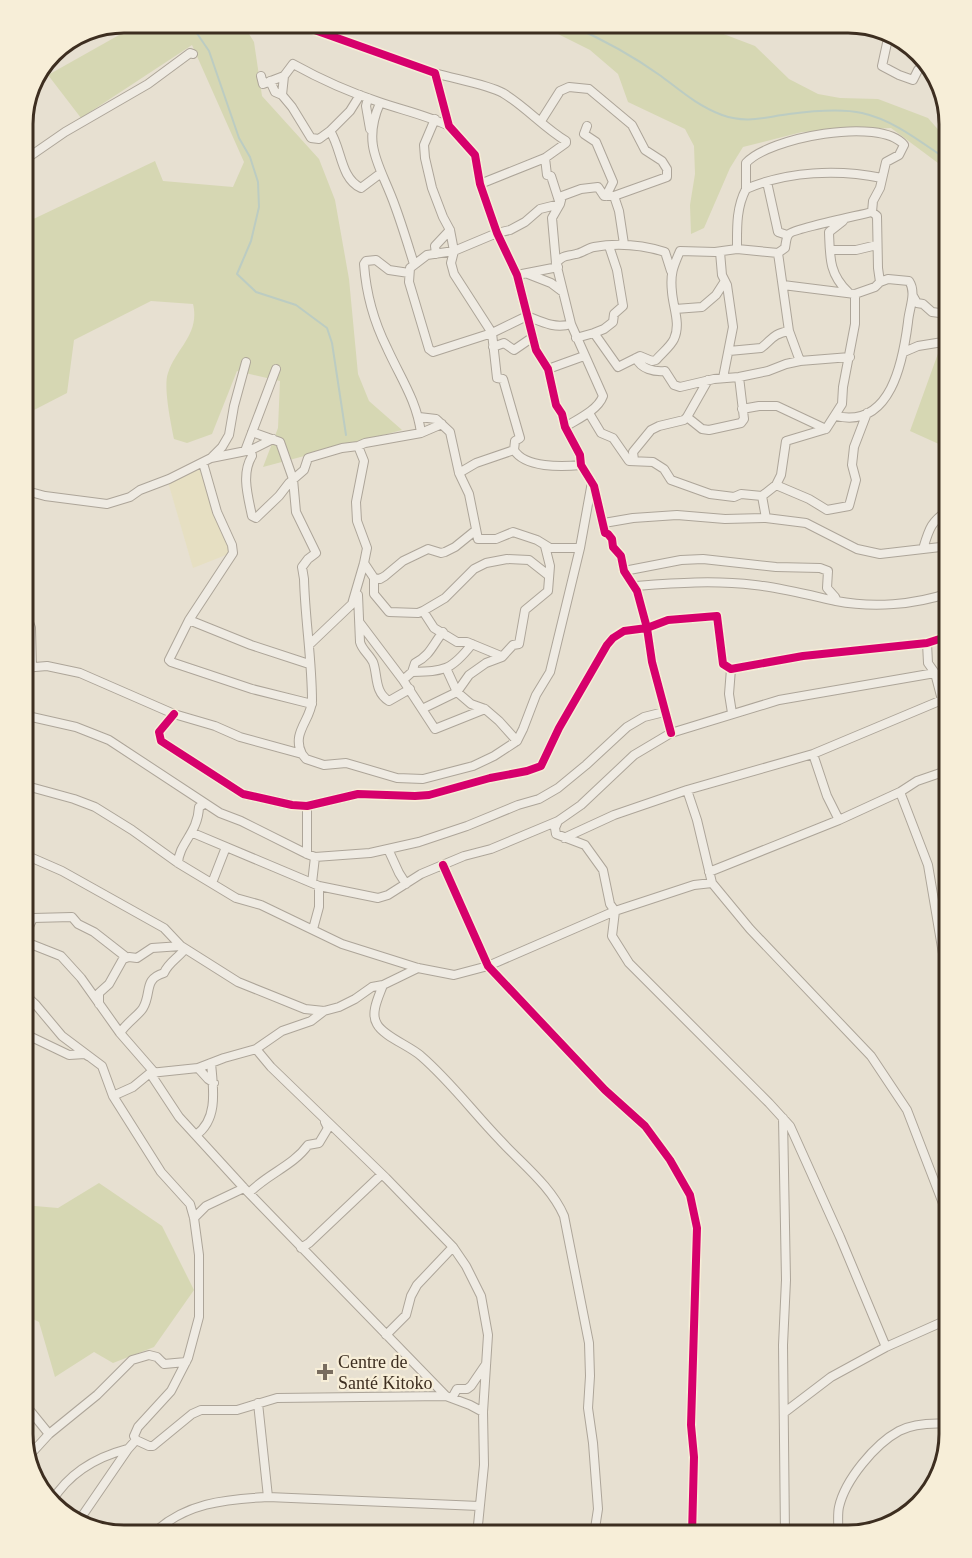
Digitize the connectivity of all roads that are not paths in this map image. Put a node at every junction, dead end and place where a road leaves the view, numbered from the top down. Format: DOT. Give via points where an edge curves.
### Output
graph roads {
  1 [pos="323,33"];
  2 [pos="887,42"];
  3 [pos="194,54"];
  4 [pos="920,68"];
  5 [pos="435,74"];
  6 [pos="261,76"];
  7 [pos="284,76"];
  8 [pos="270,81"];
  9 [pos="282,95"];
  10 [pos="364,97"];
  11 [pos="380,103"];
  12 [pos="435,119"];
  13 [pos="541,121"];
  14 [pos="449,126"];
  15 [pos="587,126"];
  16 [pos="330,131"];
  17 [pos="372,134"];
  18 [pos="33,154"];
  19 [pos="545,158"];
  20 [pos="381,173"];
  21 [pos="882,178"];
  22 [pos="767,182"];
  23 [pos="480,184"];
  24 [pos="746,189"];
  25 [pos="610,196"];
  26 [pos="560,204"];
  27 [pos="872,213"];
  28 [pos="847,218"];
  29 [pos="450,230"];
  30 [pos="497,233"];
  31 [pos="787,235"];
  32 [pos="624,244"];
  33 [pos="877,244"];
  34 [pos="609,246"];
  35 [pos="737,249"];
  36 [pos="435,250"];
  37 [pos="830,250"];
  38 [pos="454,251"];
  39 [pos="720,252"];
  40 [pos="778,253"];
  41 [pos="414,264"];
  42 [pos="557,265"];
  43 [pos="409,273"];
  44 [pos="672,273"];
  45 [pos="527,274"];
  46 [pos="518,275"];
  47 [pos="725,281"];
  48 [pos="880,282"];
  49 [pos="783,285"];
  50 [pos="563,292"];
  51 [pos="851,293"];
  52 [pos="913,296"];
  53 [pos="675,309"];
  54 [pos="939,313"];
  55 [pos="527,316"];
  56 [pos="571,324"];
  57 [pos="789,331"];
  58 [pos="492,333"];
  59 [pos="594,333"];
  60 [pos="533,337"];
  61 [pos="576,338"];
  62 [pos="939,343"];
  63 [pos="493,347"];
  64 [pos="729,351"];
  65 [pos="904,352"];
  66 [pos="584,356"];
  67 [pos="850,357"];
  68 [pos="636,358"];
  69 [pos="800,361"];
  70 [pos="246,362"];
  71 [pos="276,369"];
  72 [pos="548,369"];
  73 [pos="739,377"];
  74 [pos="723,378"];
  75 [pos="708,380"];
  76 [pos="742,409"];
  77 [pos="589,413"];
  78 [pos="867,413"];
  79 [pos="836,416"];
  80 [pos="419,417"];
  81 [pos="687,417"];
  82 [pos="442,424"];
  83 [pos="565,427"];
  84 [pos="826,429"];
  85 [pos="252,432"];
  86 [pos="421,433"];
  87 [pos="273,439"];
  88 [pos="358,446"];
  89 [pos="248,450"];
  90 [pos="514,450"];
  91 [pos="211,458"];
  92 [pos="634,460"];
  93 [pos="203,463"];
  94 [pos="581,465"];
  95 [pos="459,473"];
  96 [pos="293,479"];
  97 [pos="592,482"];
  98 [pos="776,485"];
  99 [pos="33,493"];
  100 [pos="762,496"];
  101 [pos="939,517"];
  102 [pos="766,518"];
  103 [pos="604,523"];
  104 [pos="476,530"];
  105 [pos="545,546"];
  106 [pos="939,547"];
  107 [pos="580,548"];
  108 [pos="922,549"];
  109 [pos="364,563"];
  110 [pos="624,571"];
  111 [pos="548,574"];
  112 [pos="374,578"];
  113 [pos="635,586"];
  114 [pos="357,587"];
  115 [pos="939,596"];
  116 [pos="837,601"];
  117 [pos="423,611"];
  118 [pos="189,620"];
  119 [pos="360,623"];
  120 [pos="648,628"];
  121 [pos="443,632"];
  122 [pos="939,639"];
  123 [pos="927,643"];
  124 [pos="472,644"];
  125 [pos="309,645"];
  126 [pos="502,657"];
  127 [pos="309,664"];
  128 [pos="33,668"];
  129 [pos="446,668"];
  130 [pos="731,669"];
  131 [pos="412,672"];
  132 [pos="935,673"];
  133 [pos="403,680"];
  134 [pos="939,682"];
  135 [pos="410,689"];
  136 [pos="457,692"];
  137 [pos="939,702"];
  138 [pos="312,704"];
  139 [pos="422,709"];
  140 [pos="485,709"];
  141 [pos="664,712"];
  142 [pos="732,713"];
  143 [pos="174,714"];
  144 [pos="33,717"];
  145 [pos="671,733"];
  146 [pos="517,741"];
  147 [pos="302,754"];
  148 [pos="813,754"];
  149 [pos="939,774"];
  150 [pos="33,788"];
  151 [pos="687,790"];
  152 [pos="900,792"];
  153 [pos="204,804"];
  154 [pos="307,806"];
  155 [pos="838,820"];
  156 [pos="558,821"];
  157 [pos="193,833"];
  158 [pos="564,838"];
  159 [pos="226,847"];
  160 [pos="388,849"];
  161 [pos="311,855"];
  162 [pos="33,858"];
  163 [pos="178,863"];
  164 [pos="443,865"];
  165 [pos="709,872"];
  166 [pos="212,883"];
  167 [pos="712,883"];
  168 [pos="315,884"];
  169 [pos="406,884"];
  170 [pos="615,911"];
  171 [pos="33,918"];
  172 [pos="939,927"];
  173 [pos="313,928"];
  174 [pos="33,944"];
  175 [pos="183,948"];
  176 [pos="126,957"];
  177 [pos="488,966"];
  178 [pos="418,968"];
  179 [pos="383,985"];
  180 [pos="33,1002"];
  181 [pos="99,1005"];
  182 [pos="305,1009"];
  183 [pos="324,1011"];
  184 [pos="311,1021"];
  185 [pos="120,1033"];
  186 [pos="33,1038"];
  187 [pos="256,1049"];
  188 [pos="212,1063"];
  189 [pos="102,1065"];
  190 [pos="198,1068"];
  191 [pos="152,1072"];
  192 [pos="214,1083"];
  193 [pos="113,1096"];
  194 [pos="783,1117"];
  195 [pos="323,1118"];
  196 [pos="196,1135"];
  197 [pos="381,1175"];
  198 [pos="246,1190"];
  199 [pos="939,1190"];
  200 [pos="194,1218"];
  201 [pos="453,1247"];
  202 [pos="301,1248"];
  203 [pos="939,1324"];
  204 [pos="386,1335"];
  205 [pos="886,1347"];
  206 [pos="186,1362"];
  207 [pos="487,1362"];
  208 [pos="449,1397"];
  209 [pos="258,1403"];
  210 [pos="483,1412"];
  211 [pos="785,1412"];
  212 [pos="33,1415"];
  213 [pos="939,1425"];
  214 [pos="49,1434"];
  215 [pos="136,1440"];
  216 [pos="128,1449"];
  217 [pos="35,1450"];
  218 [pos="56,1495"];
  219 [pos="268,1497"];
  220 [pos="479,1506"];
  221 [pos="83,1515"];
  222 [pos="164,1525"];
  223 [pos="478,1525"];
  224 [pos="596,1525"];
  225 [pos="692,1525"];
  226 [pos="785,1525"];
  227 [pos="838,1525"];
  1 -- 5 [label="street"];
  2 -- 4 [label="street" via="882,66 914,80"];
  3 -- 18 [label="street"];
  5 -- 13 [label="street" via="499,91"];
  5 -- 14 [label="street"];
  6 -- 8 [label="street" via="263,84"];
  7 -- 8 [label="street"];
  7 -- 9 [label="street"];
  7 -- 10 [label="street" via="293,64"];
  8 -- 9 [label="street" via="275,92"];
  9 -- 16 [label="street" via="311,138 319,139"];
  10 -- 11 [label="street"];
  10 -- 16 [label="street"];
  10 -- 17 [label="street"];
  11 -- 12 [label="street"];
  11 -- 17 [label="street"];
  12 -- 14 [label="street"];
  12 -- 29 [label="street" via="424,145 425,158"];
  13 -- 19 [label="street" via="567,142"];
  13 -- 25 [label="street" via="560,91 578,87 589,89 632,125 645,150 662,161 669,174"];
  14 -- 23 [label="street" via="475,155"];
  15 -- 25 [label="street" via="584,134 596,141 614,182"];
  16 -- 20 [label="street" via="354,185 366,187"];
  17 -- 20 [label="street"];
  19 -- 23 [label="street"];
  19 -- 26 [label="street" via="547,175 551,176"];
  20 -- 41 [label="street"];
  21 -- 22 [label="street" via="831,172"];
  21 -- 24 [label="street" via="886,162 902,150 904,145 899,140 861,132 824,133 750,159 745,168"];
  21 -- 27 [label="street"];
  22 -- 24 [label="street"];
  22 -- 31 [label="street" via="778,232"];
  23 -- 30 [label="street"];
  24 -- 35 [label="street" via="737,220"];
  25 -- 26 [label="street" via="598,187 581,189 562,196"];
  25 -- 32 [label="street" via="619,211"];
  26 -- 30 [label="street" via="540,209 518,226"];
  26 -- 42 [label="street" via="552,218"];
  27 -- 28 [label="street"];
  27 -- 33 [label="street" via="877,216"];
  28 -- 31 [label="street"];
  28 -- 37 [label="street" via="829,232"];
  29 -- 36 [label="street"];
  29 -- 38 [label="street"];
  30 -- 38 [label="street"];
  30 -- 46 [label="street"];
  31 -- 40 [label="street" via="785,248"];
  32 -- 34 [label="street"];
  32 -- 44 [label="street" via="665,252"];
  33 -- 37 [label="street" via="856,250"];
  33 -- 48 [label="street"];
  34 -- 42 [label="street" via="567,255"];
  34 -- 59 [label="street" via="623,306 609,326"];
  35 -- 39 [label="street"];
  35 -- 40 [label="street"];
  36 -- 38 [label="street"];
  36 -- 41 [label="street"];
  37 -- 51 [label="street" via="833,273"];
  38 -- 58 [label="street" via="454,274"];
  39 -- 44 [label="street" via="682,250"];
  39 -- 47 [label="street"];
  40 -- 49 [label="street"];
  41 -- 43 [label="street"];
  42 -- 45 [label="street"];
  42 -- 50 [label="street"];
  43 -- 58 [label="street" via="431,351"];
  43 -- 80 [label="street" via="389,270 376,260 364,264 369,298 386,346"];
  44 -- 53 [label="street"];
  45 -- 46 [label="street"];
  45 -- 50 [label="street"];
  46 -- 55 [label="street"];
  47 -- 53 [label="street" via="702,307"];
  47 -- 64 [label="street" via="733,327"];
  48 -- 51 [label="street"];
  48 -- 52 [label="street" via="909,281"];
  49 -- 51 [label="street"];
  49 -- 57 [label="street"];
  50 -- 56 [label="street"];
  51 -- 67 [label="street" via="855,324"];
  52 -- 54 [label="street" via="917,303"];
  52 -- 65 [label="street"];
  53 -- 68 [label="street" via="674,339 656,360"];
  55 -- 56 [label="street" via="543,325"];
  55 -- 58 [label="street"];
  55 -- 60 [label="street"];
  56 -- 61 [label="street"];
  57 -- 64 [label="street" via="769,338 761,348"];
  57 -- 69 [label="street"];
  58 -- 63 [label="street"];
  59 -- 61 [label="street"];
  59 -- 68 [label="street" via="617,366"];
  60 -- 63 [label="street" via="514,350 504,343"];
  60 -- 72 [label="street"];
  61 -- 66 [label="street"];
  62 -- 65 [label="street"];
  63 -- 90 [label="street" via="497,378 503,379 520,438 515,441"];
  64 -- 74 [label="street"];
  65 -- 78 [label="street" via="887,397"];
  66 -- 72 [label="street"];
  66 -- 77 [label="street" via="603,396"];
  67 -- 69 [label="street"];
  67 -- 79 [label="street" via="842,404"];
  68 -- 75 [label="street" via="648,369 665,371 674,385 680,387"];
  69 -- 73 [label="street"];
  70 -- 91 [label="street" via="229,435"];
  71 -- 85 [label="street"];
  72 -- 83 [label="street"];
  73 -- 74 [label="street"];
  73 -- 76 [label="street"];
  74 -- 75 [label="street"];
  75 -- 81 [label="street"];
  76 -- 81 [label="street" via="741,423 716,430 702,429"];
  76 -- 84 [label="street" via="777,406"];
  77 -- 83 [label="street"];
  77 -- 92 [label="street" via="601,433 613,438 627,460"];
  78 -- 79 [label="street" via="850,419"];
  78 -- 98 [label="street" via="854,447 852,465 856,480 849,506 827,510"];
  79 -- 84 [label="street"];
  80 -- 82 [label="street" via="435,418"];
  80 -- 86 [label="street"];
  81 -- 92 [label="street" via="651,430 633,452"];
  82 -- 86 [label="street"];
  82 -- 95 [label="street" via="450,432"];
  83 -- 94 [label="street"];
  84 -- 98 [label="street" via="786,441 784,464"];
  85 -- 87 [label="street"];
  85 -- 89 [label="street"];
  86 -- 88 [label="street"];
  87 -- 89 [label="street"];
  87 -- 96 [label="street" via="280,442"];
  88 -- 96 [label="street" via="307,458 304,470"];
  88 -- 109 [label="street" via="364,461 356,502 357,521 367,548"];
  89 -- 91 [label="street"];
  89 -- 96 [label="street" via="252,456 247,463 246,480 254,518"];
  90 -- 94 [label="street" via="522,459 543,464"];
  90 -- 95 [label="street"];
  91 -- 93 [label="street"];
  92 -- 100 [label="street" via="653,462 671,480 710,494"];
  93 -- 99 [label="street" via="107,504"];
  93 -- 118 [label="street" via="233,554"];
  94 -- 97 [label="street"];
  95 -- 104 [label="street" via="469,494"];
  96 -- 125 [label="street" via="296,512 316,553 302,567"];
  97 -- 103 [label="street"];
  97 -- 107 [label="street"];
  98 -- 100 [label="street"];
  100 -- 102 [label="street"];
  101 -- 108 [label="street" via="928,530"];
  102 -- 103 [label="street" via="677,515"];
  102 -- 108 [label="street" via="806,523 857,549 880,554"];
  103 -- 110 [label="street"];
  104 -- 105 [label="street" via="479,539 496,539 513,532"];
  104 -- 112 [label="street" via="456,547 441,553 428,549 403,561 386,576"];
  105 -- 107 [label="street"];
  105 -- 111 [label="street"];
  106 -- 108 [label="street"];
  107 -- 146 [label="street" via="550,672"];
  109 -- 112 [label="street"];
  109 -- 114 [label="street"];
  110 -- 113 [label="street"];
  110 -- 116 [label="street" via="703,559 776,567 820,567 828,571 827,588"];
  111 -- 117 [label="street" via="529,560 486,563"];
  111 -- 126 [label="street" via="548,591 525,610 519,644"];
  112 -- 117 [label="street" via="373,591 387,610"];
  113 -- 116 [label="street" via="722,582"];
  113 -- 120 [label="street"];
  114 -- 119 [label="street"];
  114 -- 125 [label="street" via="348,609"];
  115 -- 116 [label="street" via="881,605"];
  117 -- 121 [label="street" via="434,628"];
  118 -- 127 [label="street"];
  118 -- 138 [label="street" via="170,662"];
  119 -- 133 [label="street"];
  119 -- 135 [label="street" via="361,647 373,662 385,699 389,702"];
  120 -- 130 [label="street" via="668,620 717,616 723,664"];
  120 -- 141 [label="street"];
  120 -- 154 [label="street" via="624,631 607,645 559,728 545,762 538,768 429,795 358,794"];
  121 -- 124 [label="street" via="457,642"];
  121 -- 131 [label="street" via="429,653 412,666"];
  122 -- 123 [label="street"];
  123 -- 130 [label="street" via="803,656"];
  123 -- 132 [label="street" via="928,663"];
  124 -- 126 [label="street"];
  124 -- 129 [label="street"];
  125 -- 127 [label="street"];
  126 -- 136 [label="street" via="469,675"];
  127 -- 138 [label="street"];
  128 -- 143 [label="street" via="48,666 80,673"];
  129 -- 131 [label="street"];
  129 -- 136 [label="street"];
  130 -- 142 [label="street"];
  131 -- 133 [label="street"];
  132 -- 134 [label="street"];
  132 -- 142 [label="street" via="779,700"];
  133 -- 135 [label="street"];
  135 -- 139 [label="street"];
  136 -- 139 [label="street"];
  136 -- 140 [label="street"];
  137 -- 148 [label="street"];
  138 -- 147 [label="street" via="299,732"];
  139 -- 140 [label="street" via="436,730"];
  140 -- 146 [label="street"];
  141 -- 145 [label="street"];
  141 -- 160 [label="street" via="644,717 627,728 577,773 539,800"];
  142 -- 145 [label="street"];
  143 -- 147 [label="street"];
  143 -- 154 [label="street" via="159,732 161,741 243,794"];
  144 -- 153 [label="street" via="76,727 109,741"];
  145 -- 156 [label="street" via="634,755 581,805"];
  146 -- 147 [label="street" via="473,766 423,779 397,778 346,764 324,765"];
  148 -- 151 [label="street"];
  148 -- 155 [label="street"];
  149 -- 152 [label="street"];
  150 -- 163 [label="street" via="95,807"];
  151 -- 158 [label="street" via="614,815"];
  151 -- 165 [label="street"];
  152 -- 155 [label="street"];
  152 -- 172 [label="street" via="928,865"];
  153 -- 157 [label="street" via="199,807"];
  153 -- 161 [label="street"];
  154 -- 161 [label="street"];
  155 -- 165 [label="street"];
  156 -- 158 [label="street" via="556,834"];
  156 -- 164 [label="street"];
  157 -- 159 [label="street"];
  157 -- 163 [label="street" via="178,854"];
  158 -- 170 [label="street" via="585,845 594,857 603,870"];
  159 -- 166 [label="street"];
  159 -- 168 [label="street"];
  160 -- 161 [label="street"];
  160 -- 169 [label="street"];
  161 -- 168 [label="street"];
  162 -- 175 [label="street" via="164,927"];
  163 -- 166 [label="street"];
  164 -- 169 [label="street"];
  164 -- 177 [label="street"];
  165 -- 167 [label="street"];
  166 -- 173 [label="street" via="236,898"];
  167 -- 170 [label="street" via="694,885"];
  167 -- 199 [label="street" via="887,1079 907,1110"];
  168 -- 169 [label="street" via="378,898"];
  168 -- 173 [label="street" via="319,907"];
  170 -- 177 [label="street"];
  170 -- 194 [label="street" via="612,936 629,963"];
  171 -- 176 [label="street" via="72,917"];
  173 -- 178 [label="street" via="342,944"];
  174 -- 181 [label="street" via="61,956"];
  175 -- 176 [label="street" via="152,948 138,958"];
  175 -- 182 [label="street" via="238,982"];
  175 -- 185 [label="street" via="164,973 150,981 143,1009"];
  176 -- 181 [label="street" via="99,993"];
  177 -- 178 [label="street" via="454,975"];
  177 -- 225 [label="street" via="605,1090 645,1126 690,1195 697,1228"];
  178 -- 179 [label="street"];
  179 -- 183 [label="street"];
  179 -- 224 [label="street" via="374,1015 378,1028 419,1053 445,1078 550,1191 564,1216 589,1344 588,1408 598,1509"];
  180 -- 189 [label="street" via="62,1036"];
  181 -- 185 [label="street"];
  182 -- 183 [label="street"];
  182 -- 184 [label="street"];
  183 -- 184 [label="street"];
  184 -- 187 [label="street" via="282,1031"];
  185 -- 191 [label="street"];
  186 -- 189 [label="street" via="69,1055 85,1054"];
  187 -- 188 [label="street"];
  187 -- 195 [label="street"];
  188 -- 190 [label="street"];
  188 -- 192 [label="street"];
  189 -- 193 [label="street"];
  190 -- 191 [label="street"];
  190 -- 192 [label="street"];
  191 -- 193 [label="street"];
  191 -- 196 [label="street" via="179,1117"];
  192 -- 196 [label="street" via="212,1109 204,1129"];
  193 -- 200 [label="street" via="161,1172 190,1204"];
  194 -- 205 [label="street"];
  194 -- 211 [label="street"];
  195 -- 197 [label="street"];
  195 -- 198 [label="street" via="328,1128 318,1143 308,1145 301,1155"];
  196 -- 198 [label="street"];
  197 -- 201 [label="street"];
  197 -- 202 [label="street"];
  198 -- 200 [label="street" via="206,1206"];
  198 -- 202 [label="street"];
  200 -- 206 [label="street" via="199,1255 199,1317"];
  201 -- 204 [label="street" via="417,1285 406,1315"];
  201 -- 207 [label="street" via="481,1296 488,1335"];
  202 -- 204 [label="street"];
  203 -- 205 [label="street"];
  204 -- 208 [label="street"];
  205 -- 211 [label="street" via="831,1377"];
  206 -- 214 [label="street" via="164,1364 148,1355 136,1358"];
  206 -- 215 [label="street" via="171,1391 138,1427"];
  207 -- 208 [label="street" via="471,1386 457,1389"];
  207 -- 210 [label="street"];
  208 -- 209 [label="street" via="298,1397"];
  208 -- 210 [label="street"];
  209 -- 215 [label="street" via="237,1410 201,1410 153,1446"];
  209 -- 219 [label="street"];
  210 -- 220 [label="street" via="484,1465"];
  211 -- 226 [label="street"];
  212 -- 214 [label="street"];
  213 -- 227 [label="street" via="898,1431 864,1460 839,1507"];
  214 -- 217 [label="street"];
  215 -- 216 [label="street"];
  216 -- 218 [label="street" via="103,1456 87,1466 64,1483"];
  216 -- 221 [label="street"];
  219 -- 220 [label="street"];
  219 -- 222 [label="street" via="201,1506"];
  220 -- 223 [label="street"];
}
